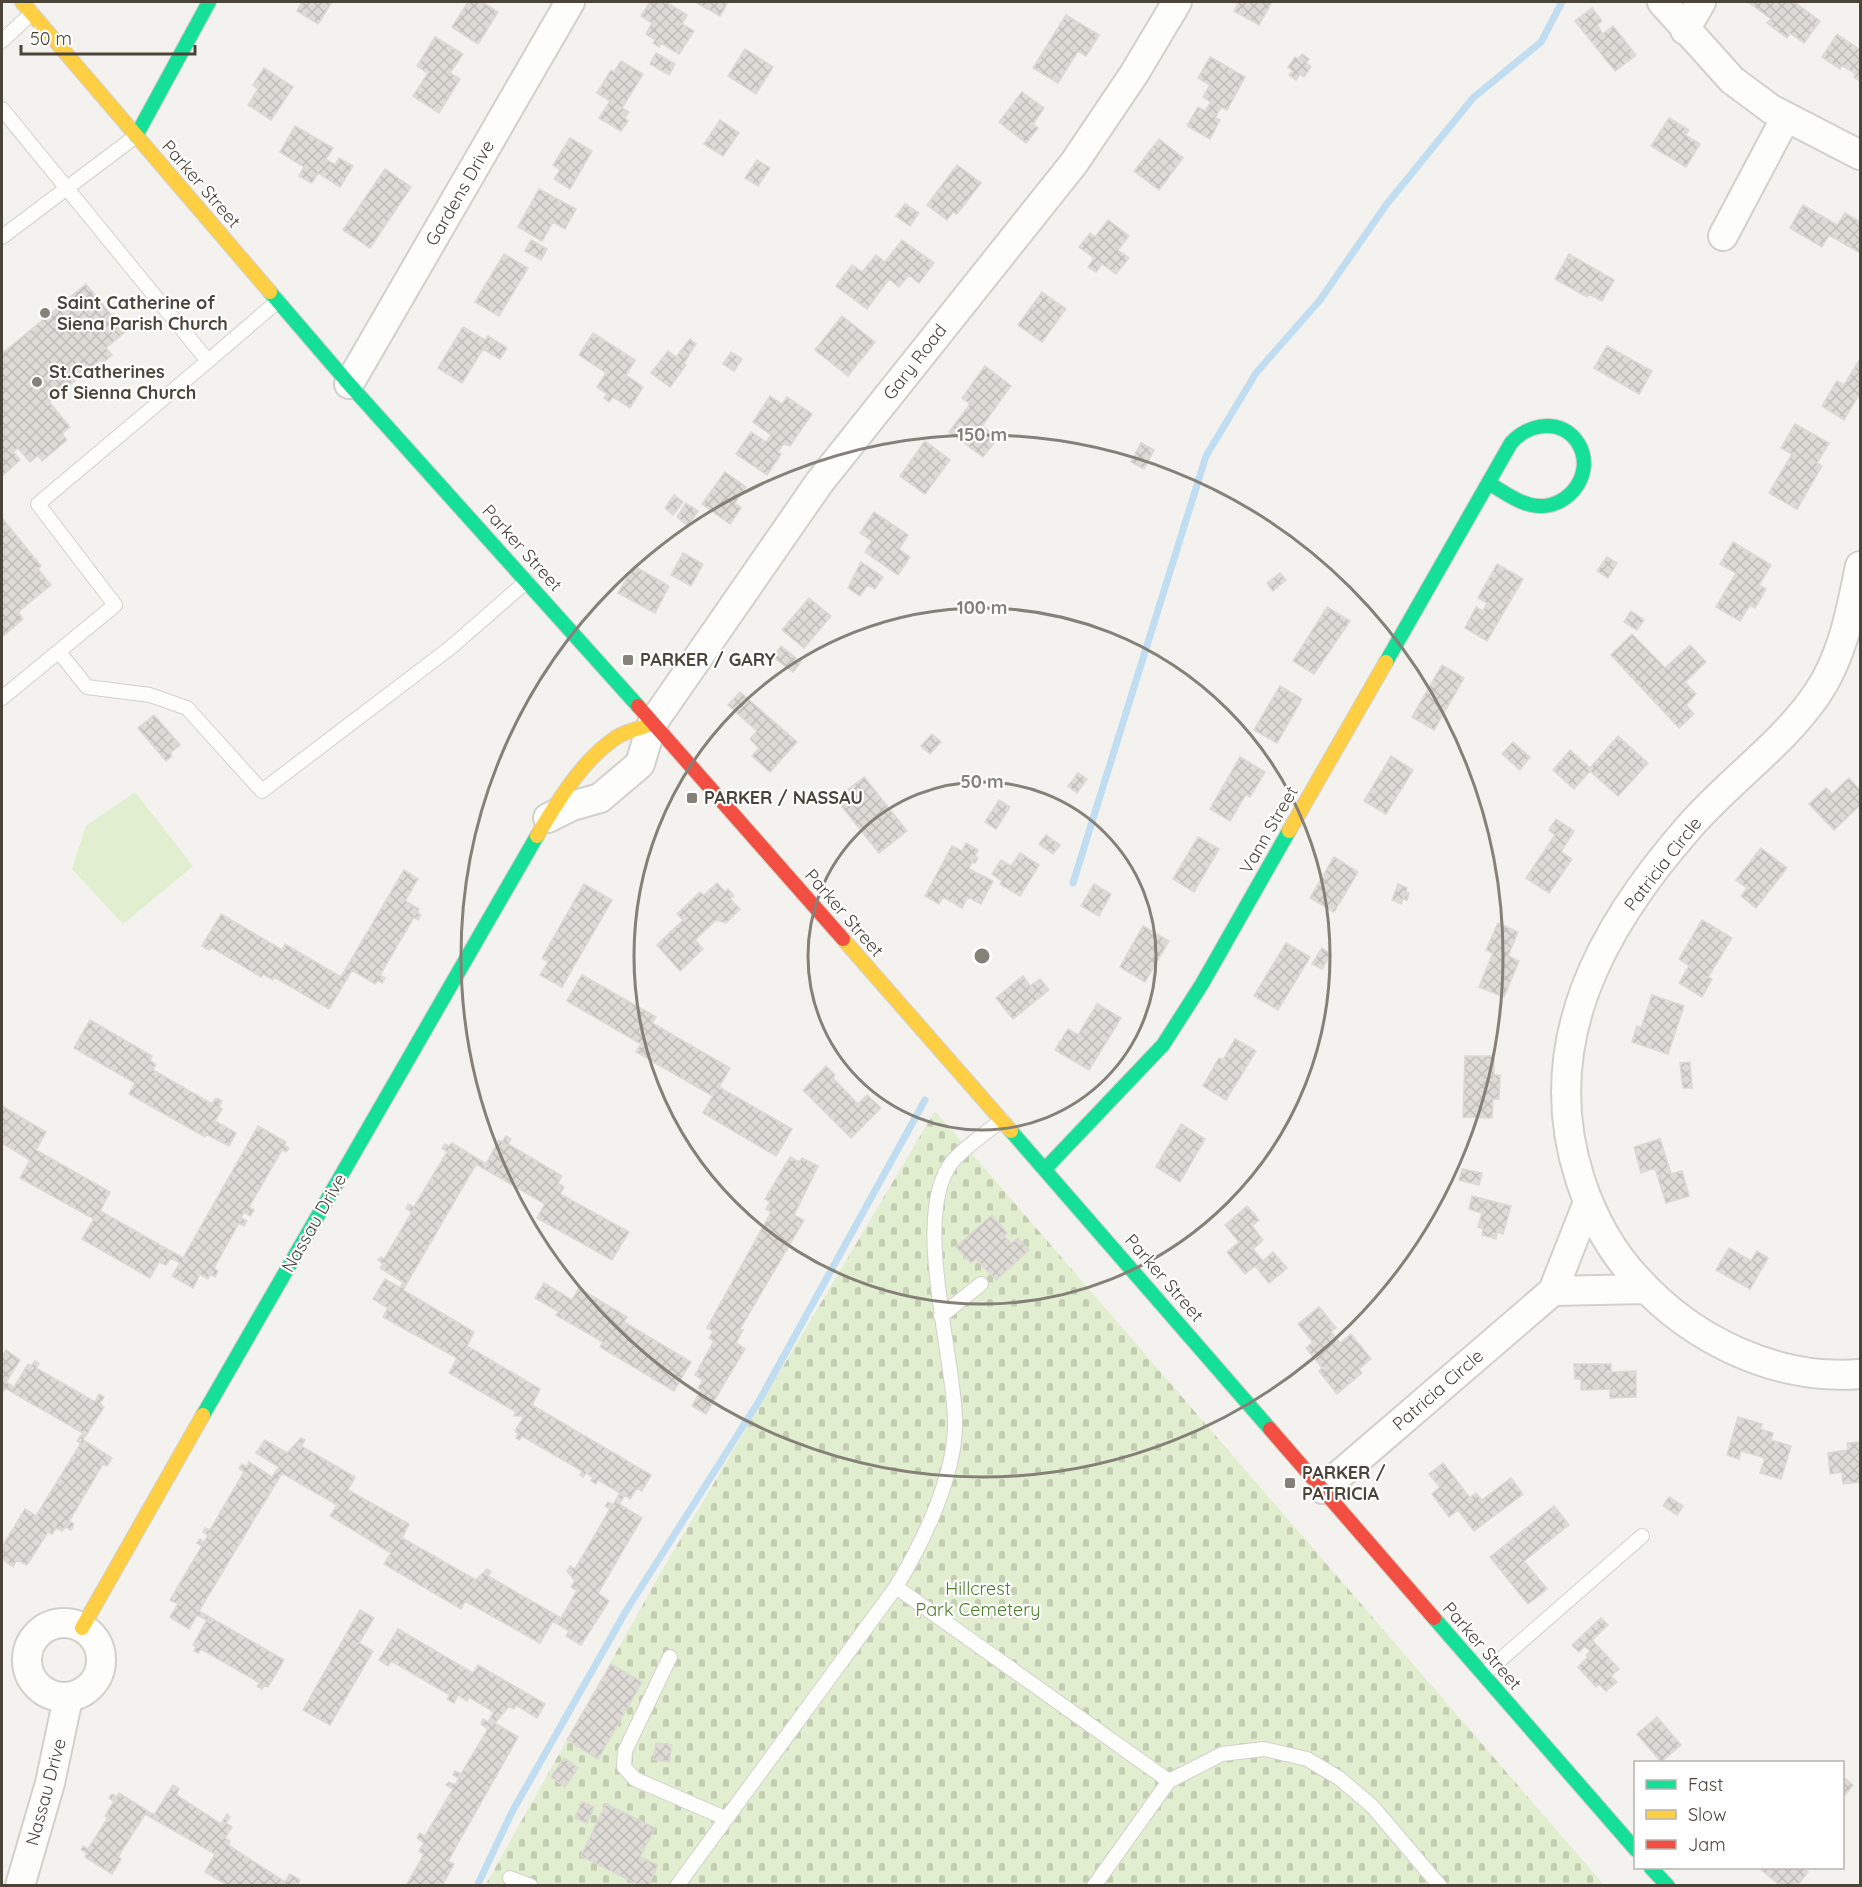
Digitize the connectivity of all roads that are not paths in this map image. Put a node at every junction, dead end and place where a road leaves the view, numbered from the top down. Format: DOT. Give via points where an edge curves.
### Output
graph roads {
  1 [pos="22,2"];
  2 [pos="209,2"];
  3 [pos="570,2"];
  4 [pos="1177,2"];
  5 [pos="1662,2"];
  6 [pos="1701,2"];
  7 [pos="32,13"];
  8 [pos="1685,30"];
  9 [pos="2,41"];
  10 [pos="2,110"];
  11 [pos="1786,117"];
  12 [pos="136,136"];
  13 [pos="1860,155"];
  14 [pos="66,189"];
  15 [pos="1723,236"];
  16 [pos="2,237"];
  17 [pos="278,301"];
  18 [pos="208,361"];
  19 [pos="349,384"];
  20 [pos="1488,483"];
  21 [pos="1860,566"];
  22 [pos="527,581"];
  23 [pos="59,652"];
  24 [pos="2,698"];
  25 [pos="652,724"];
  26 [pos="548,819"];
  27 [pos="1002,1120"];
  28 [pos="1046,1169"];
  29 [pos="1588,1202"];
  30 [pos="981,1284"];
  31 [pos="1646,1288"];
  32 [pos="1553,1291"];
  33 [pos="941,1316"];
  34 [pos="1860,1374"];
  35 [pos="1323,1489"];
  36 [pos="1642,1536"];
  37 [pos="896,1587"];
  38 [pos="82,1628"];
  39 [pos="669,1657"];
  40 [pos="1483,1675"];
  41 [pos="68,1698"];
  42 [pos="1169,1781"];
  43 [pos="725,1818"];
  44 [pos="1634,1849"];
  45 [pos="1652,1869"];
  46 [pos="510,1878"];
  47 [pos="20,1886"];
  48 [pos="531,1886"];
  49 [pos="677,1886"];
  50 [pos="1094,1886"];
  51 [pos="1440,1886"];
  52 [pos="1668,1886"];
  1 -- 7 [label="main road, Parker Street"];
  2 -- 12 [label="main road"];
  3 -- 19 [label="street, Gardens Drive"];
  4 -- 25 [label="street, Gary Road" via="1074,163 819,483"];
  5 -- 8 [label="street"];
  6 -- 8 [label="street"];
  7 -- 9 [label="lane"];
  7 -- 12 [label="main road, Parker Street"];
  8 -- 11 [label="street" via="1731,80"];
  10 -- 14 [label="lane"];
  11 -- 13 [label="street"];
  11 -- 15 [label="street"];
  12 -- 14 [label="lane"];
  12 -- 17 [label="main road, Parker Street"];
  14 -- 16 [label="lane"];
  14 -- 18 [label="lane"];
  17 -- 18 [label="lane"];
  17 -- 19 [label="main road, Parker Street"];
  18 -- 23 [label="lane" via="39,504 115,604"];
  19 -- 22 [label="main road, Parker Street"];
  20 -- 20 [label="main road, Vann Street" via="1533,505 1554,505 1576,491 1584,472 1584,458 1569,434 1556,427 1534,427 1511,442"];
  20 -- 28 [label="main road, Vann Street" via="1202,984 1163,1045"];
  21 -- 29 [label="street, Patricia Circle" via="1845,635 1819,691 1801,717 1690,825 1626,910 1594,967 1572,1027 1564,1092 1572,1153"];
  22 -- 23 [label="lane" via="450,648 262,791 187,708 150,695 87,687"];
  22 -- 25 [label="main road, Parker Street"];
  23 -- 24 [label="lane"];
  25 -- 26 [label="street, Nassau Drive" via="640,764 600,798 572,806"];
  25 -- 27 [label="main road, Parker Street"];
  26 -- 38 [label="main road, Nassau Drive"];
  27 -- 28 [label="main road, Parker Street"];
  27 -- 33 [label="lane" via="953,1161 939,1191 935,1264"];
  28 -- 35 [label="main road, Parker Street"];
  29 -- 31 [label="street, Patricia Circle" via="1611,1245"];
  29 -- 32 [label="street, Patricia Circle"];
  30 -- 33 [label="lane"];
  31 -- 32 [label="street"];
  31 -- 34 [label="street, Patricia Circle" via="1655,1300 1690,1325 1724,1346 1766,1363 1800,1370"];
  32 -- 35 [label="street, Patricia Circle"];
  33 -- 37 [label="lane" via="955,1421 952,1452 923,1537"];
  35 -- 40 [label="main road, Parker Street"];
  36 -- 40 [label="lane"];
  37 -- 42 [label="lane"];
  37 -- 43 [label="lane"];
  38 -- 41 [label="street" via="98,1644 101,1665 91,1686"];
  38 -- 41 [label="street" via="51,1625 33,1638 26,1659 27,1670 38,1688 58,1698"];
  39 -- 43 [label="lane" via="625,1751 624,1767 635,1779"];
  40 -- 44 [label="main road, Parker Street"];
  41 -- 47 [label="street, Nassau Drive" via="51,1783"];
  42 -- 50 [label="lane"];
  42 -- 51 [label="lane" via="1222,1754 1245,1749 1264,1749 1307,1760 1339,1778 1372,1806"];
  43 -- 49 [label="lane"];
  45 -- 52 [label="main road"];
  46 -- 48 [label="lane"];
}
